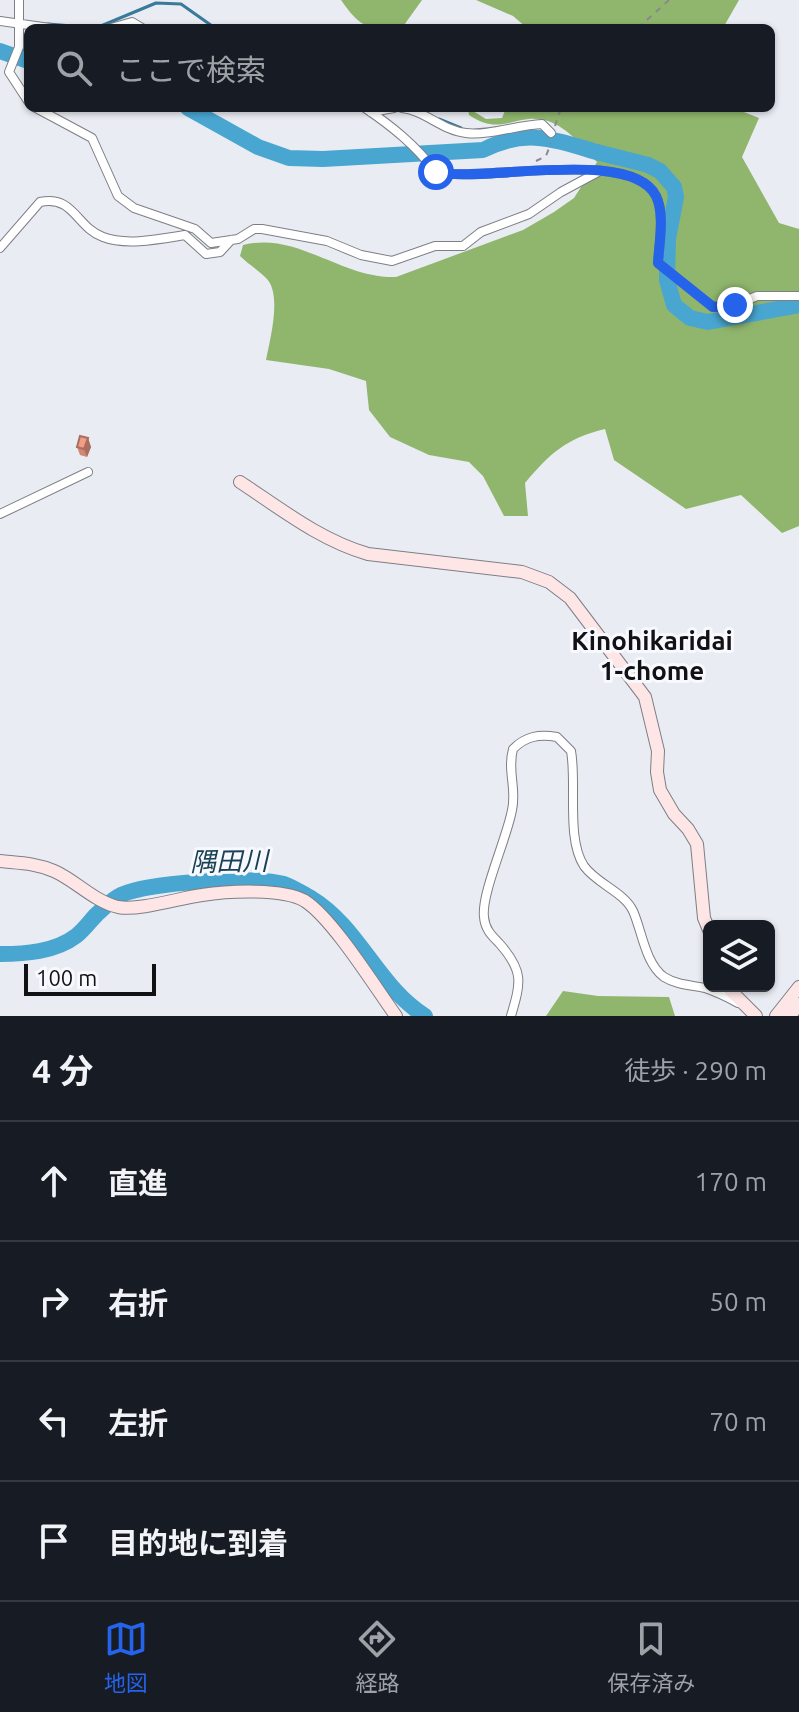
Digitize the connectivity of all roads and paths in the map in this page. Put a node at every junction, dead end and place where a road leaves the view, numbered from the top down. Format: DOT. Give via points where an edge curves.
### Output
graph roads {
  1 [pos="19,0"];
  2 [pos="669,0"];
  3 [pos="0,21"];
  4 [pos="642,24"];
  5 [pos="18,25"];
  6 [pos="24,26"];
  7 [pos="24,95"];
  8 [pos="43,112"];
  9 [pos="371,112"];
  10 [pos="419,112"];
  11 [pos="559,112"];
  12 [pos="551,133"];
  13 [pos="551,144"];
  14 [pos="531,170"];
  15 [pos="598,172"];
  16 [pos="232,239"];
  17 [pos="0,248"];
  18 [pos="799,296"];
  19 [pos="88,472"];
  20 [pos="240,482"];
  21 [pos="0,514"];
  22 [pos="0,861"];
  23 [pos="705,920"];
  24 [pos="799,987"];
  25 [pos="732,992"];
  26 [pos="799,1004"];
  27 [pos="751,1012"];
  28 [pos="396,1016"];
  29 [pos="511,1016"];
  30 [pos="776,1016"];
  31 [pos="790,1016"];
  1 -- 5 [label="street"];
  2 -- 4 [label="path"];
  3 -- 5 [label="street"];
  5 -- 6 [label="street"];
  5 -- 7 [label="street" via="19,47 9,72"];
  8 -- 16 [label="street" via="92,138 118,196 134,208 195,229 211,243"];
  9 -- 14 [label="street" via="419,150 436,172 465,176"];
  10 -- 12 [label="street" via="465,134 542,124"];
  11 -- 12 [label="path"];
  13 -- 14 [label="path"];
  14 -- 15 [label="street" via="567,167"];
  15 -- 16 [label="street" via="463,246 435,246 392,261 262,229"];
  15 -- 18 [label="street" via="631,176 656,195 658,263 713,307 757,296"];
  16 -- 17 [label="street" via="220,252 206,254 185,235 110,240 59,201 49,200 40,202"];
  19 -- 21 [label="street"];
  20 -- 23 [label="street" via="347,548 522,572 549,582 570,598 645,697 658,751 660,790 697,844"];
  22 -- 28 [label="street" via="56,872 117,907 207,894 293,897 328,922"];
  24 -- 30 [label="street"];
  25 -- 27 [label="street"];
  26 -- 31 [label="street"];
  27 -- 29 [label="street" via="717,993 661,975 630,906 599,882 579,857 571,751 557,737 537,735 513,749 512,811 484,902 485,925 520,978"];
}
